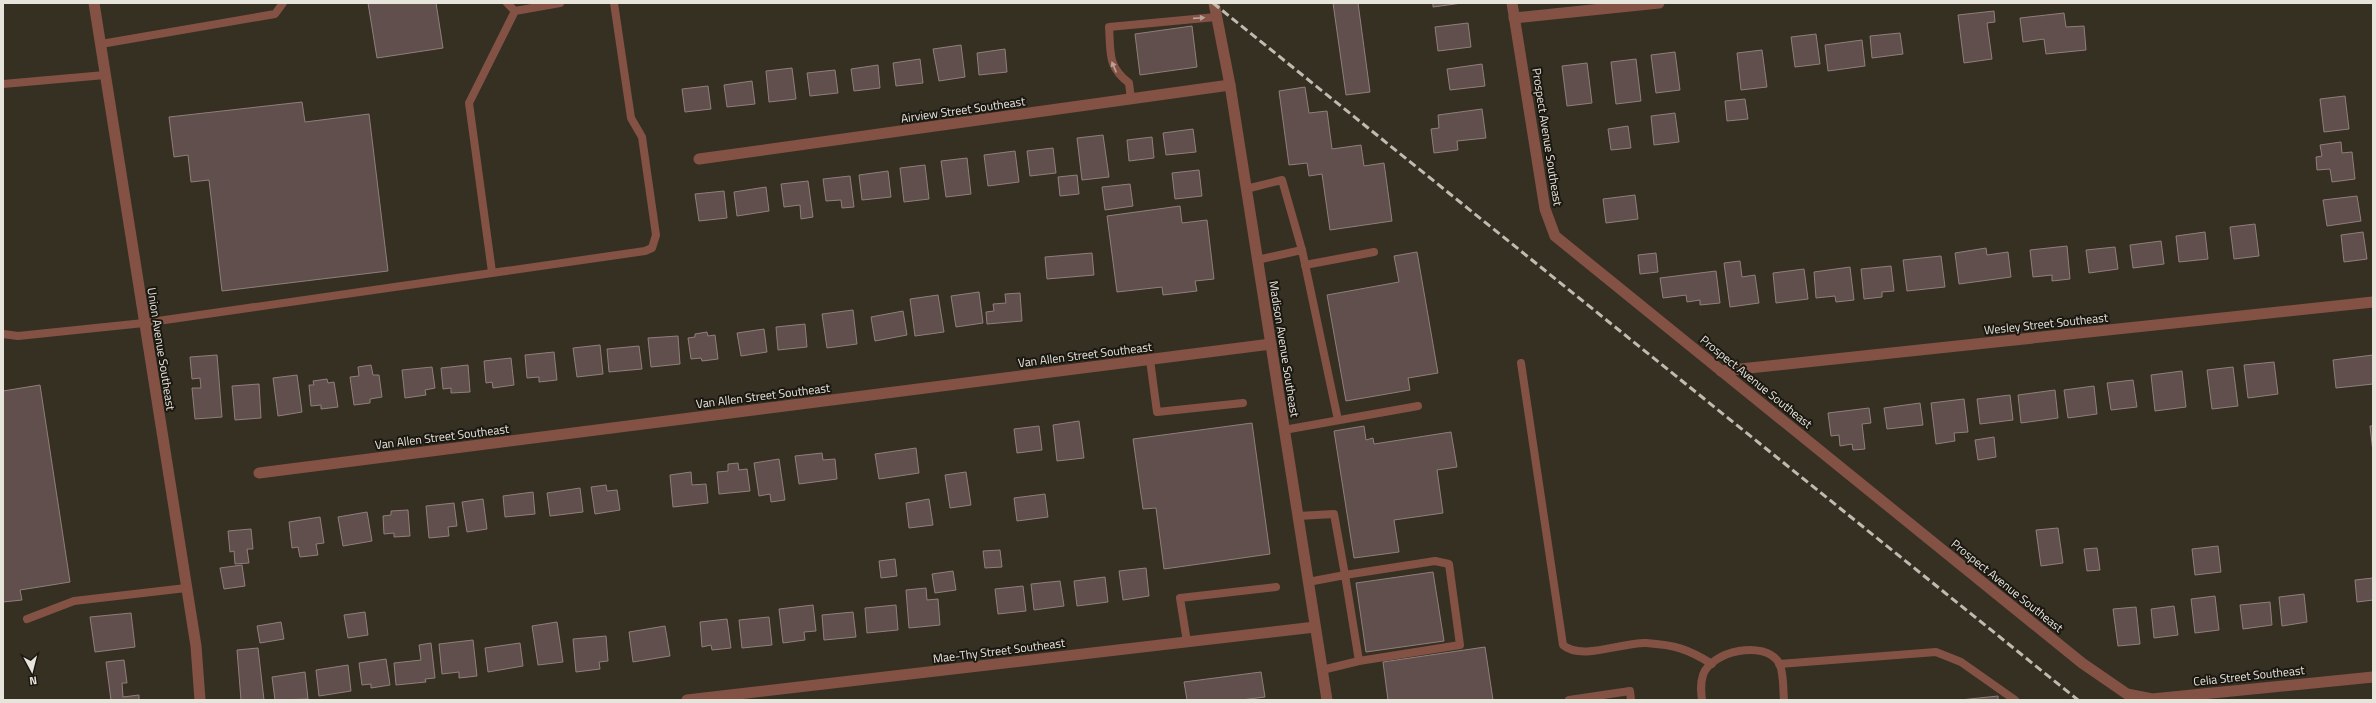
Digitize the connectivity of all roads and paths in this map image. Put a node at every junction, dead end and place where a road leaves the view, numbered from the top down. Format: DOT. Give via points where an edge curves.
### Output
graph roads {
  1 [pos="94,3"];
  2 [pos="283,3"];
  3 [pos="507,3"];
  4 [pos="560,3"];
  5 [pos="614,3"];
  6 [pos="1214,3"];
  7 [pos="1512,3"];
  8 [pos="1659,3"];
  9 [pos="515,11"];
  10 [pos="1216,17"];
  11 [pos="1514,18"];
  12 [pos="100,44"];
  13 [pos="105,75"];
  14 [pos="3,84"];
  15 [pos="1230,85"];
  16 [pos="1131,99"];
  17 [pos="699,159"];
  18 [pos="1246,189"];
  19 [pos="1302,250"];
  20 [pos="1374,252"];
  21 [pos="1257,260"];
  22 [pos="1305,265"];
  23 [pos="492,272"];
  24 [pos="2373,302"];
  25 [pos="144,323"];
  26 [pos="3,334"];
  27 [pos="1271,344"];
  28 [pos="1150,360"];
  29 [pos="1520,363"];
  30 [pos="1721,371"];
  31 [pos="1242,402"];
  32 [pos="1418,406"];
  33 [pos="1338,420"];
  34 [pos="1284,430"];
  35 [pos="259,473"];
  36 [pos="1298,516"];
  37 [pos="1345,575"];
  38 [pos="1308,582"];
  39 [pos="1276,587"];
  40 [pos="186,588"];
  41 [pos="27,619"];
  42 [pos="1315,627"];
  43 [pos="1187,642"];
  44 [pos="1359,661"];
  45 [pos="1712,664"];
  46 [pos="1779,664"];
  47 [pos="1322,670"];
  48 [pos="2373,677"];
  49 [pos="2127,694"];
  50 [pos="1579,699"];
  51 [pos="200,700"];
  52 [pos="687,700"];
  53 [pos="1326,700"];
  54 [pos="1569,700"];
  55 [pos="1631,700"];
  56 [pos="1702,700"];
  57 [pos="1784,700"];
  58 [pos="2015,700"];
  1 -- 12 [label="street, Union Avenue Southeast"];
  2 -- 12 [label="lane" via="275,14"];
  3 -- 9 [label="lane"];
  4 -- 9 [label="lane"];
  5 -- 23 [label="lane" via="631,118 642,137 655,242 652,248 645,251"];
  6 -- 10 [label="street, Madison Avenue Southeast"];
  7 -- 11 [label="street, Prospect Avenue Southeast"];
  8 -- 11 [label="street"];
  9 -- 23 [label="lane" via="469,103"];
  10 -- 15 [label="street, Madison Avenue Southeast"];
  16 -- 10 [label="lane, one-way" via="1129,83 1117,74 1112,64 1109,28"];
  11 -- 30 [label="street, Prospect Avenue Southeast" via="1545,209 1555,236"];
  12 -- 13 [label="street, Union Avenue Southeast"];
  13 -- 14 [label="lane"];
  13 -- 25 [label="street, Union Avenue Southeast"];
  15 -- 16 [label="street, Airview Street Southeast"];
  15 -- 18 [label="street, Madison Avenue Southeast"];
  16 -- 17 [label="street, Airview Street Southeast"];
  18 -- 19 [label="lane" via="1282,180"];
  18 -- 21 [label="street, Madison Avenue Southeast"];
  19 -- 21 [label="lane"];
  19 -- 22 [label="lane"];
  20 -- 22 [label="lane"];
  21 -- 27 [label="street, Madison Avenue Southeast"];
  22 -- 33 [label="lane"];
  23 -- 25 [label="lane"];
  24 -- 30 [label="street, Wesley Street Southeast"];
  25 -- 26 [label="lane" via="18,336"];
  25 -- 40 [label="street, Union Avenue Southeast"];
  27 -- 28 [label="street, Van Allen Street Southeast"];
  27 -- 34 [label="street, Madison Avenue Southeast"];
  28 -- 31 [label="lane" via="1157,412"];
  28 -- 35 [label="street, Van Allen Street Southeast"];
  29 -- 45 [label="lane" via="1563,645 1569,650 1580,651 1644,643 1672,646 1690,650"];
  30 -- 49 [label="street, Prospect Avenue Southeast" via="2082,663"];
  32 -- 33 [label="lane"];
  33 -- 34 [label="lane"];
  34 -- 36 [label="street, Madison Avenue Southeast"];
  36 -- 37 [label="lane" via="1334,514"];
  36 -- 38 [label="street, Madison Avenue Southeast"];
  37 -- 38 [label="lane"];
  37 -- 44 [label="lane"];
  37 -- 44 [label="lane" via="1435,561 1449,564 1460,645"];
  38 -- 42 [label="street, Madison Avenue Southeast"];
  39 -- 43 [label="lane" via="1180,598"];
  40 -- 41 [label="lane" via="74,601"];
  40 -- 51 [label="street, Union Avenue Southeast" via="196,646"];
  42 -- 43 [label="street, Mae-Thy Street Southeast"];
  42 -- 47 [label="street, Madison Avenue Southeast"];
  43 -- 52 [label="street, Mae-Thy Street Southeast"];
  44 -- 47 [label="lane"];
  45 -- 46 [label="lane" via="1723,656 1739,650 1758,650 1772,654"];
  45 -- 56 [label="lane" via="1703,674 1700,685"];
  46 -- 57 [label="lane"];
  46 -- 58 [label="lane" via="1936,652 1961,662"];
  47 -- 53 [label="street, Madison Avenue Southeast"];
  48 -- 49 [label="street, Celia Street Southeast" via="2152,699"];
  50 -- 54 [label="lane"];
  50 -- 55 [label="lane" via="1630,691"];
}
